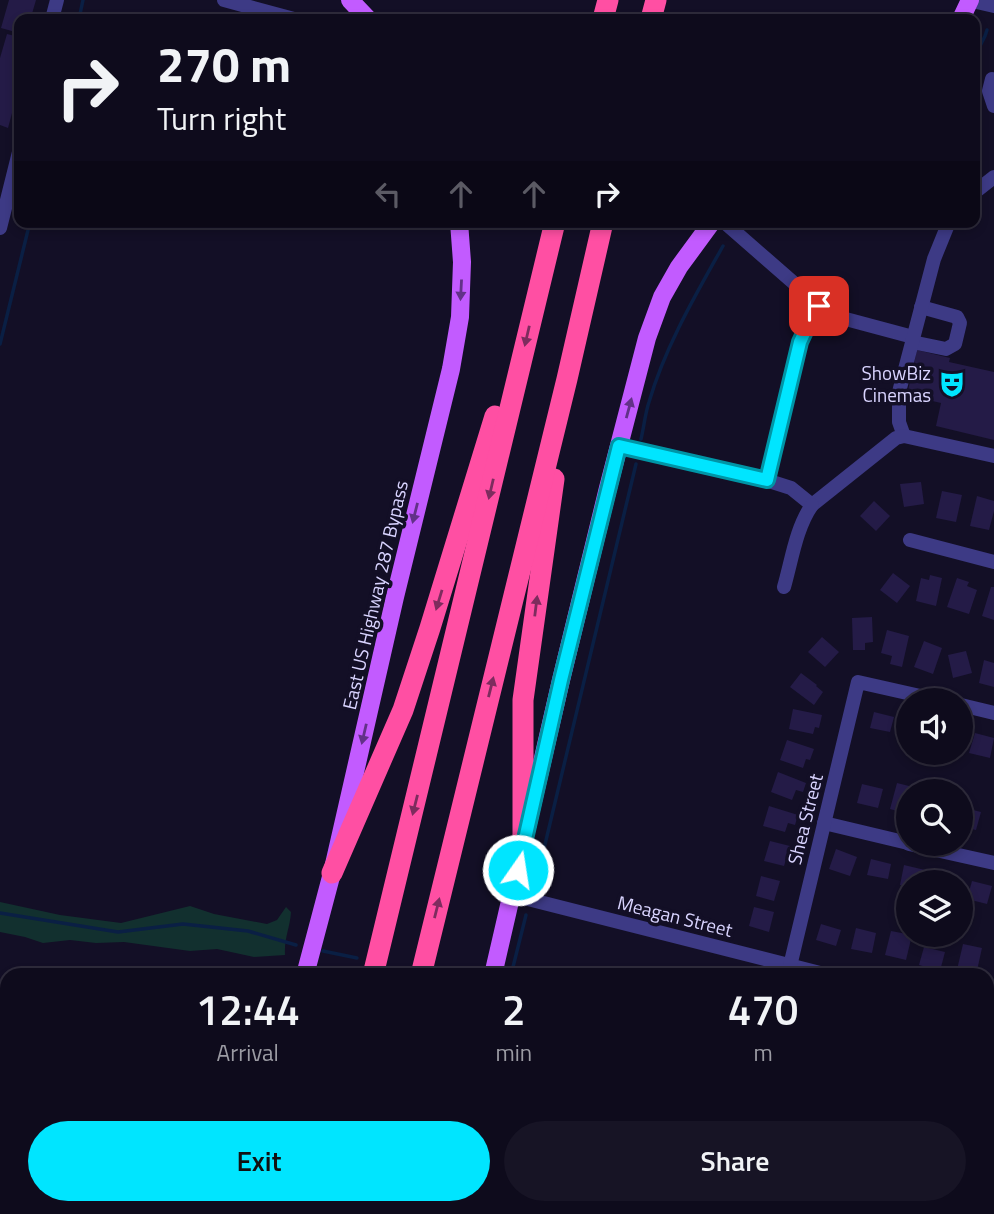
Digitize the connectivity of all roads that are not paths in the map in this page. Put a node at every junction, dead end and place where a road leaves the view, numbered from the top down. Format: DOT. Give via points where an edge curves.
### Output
graph roads {
  1 [pos="224,0"];
  2 [pos="350,0"];
  3 [pos="969,0"];
  4 [pos="240,2"];
  5 [pos="994,6"];
  6 [pos="278,14"];
  7 [pos="363,14"];
  8 [pos="993,79"];
  9 [pos="994,106"];
  10 [pos="14,172"];
  11 [pos="0,228"];
  12 [pos="459,228"];
  13 [pos="554,228"];
  14 [pos="602,228"];
  15 [pos="708,228"];
  16 [pos="731,228"];
  17 [pos="947,228"];
  18 [pos="593,264"];
  19 [pos="819,306"];
  20 [pos="921,307"];
  21 [pos="912,339"];
  22 [pos="518,375"];
  23 [pos="904,436"];
  24 [pos="619,446"];
  25 [pos="994,456"];
  26 [pos="767,480"];
  27 [pos="812,505"];
  28 [pos="910,540"];
  29 [pos="994,562"];
  30 [pos="784,587"];
  31 [pos="896,691"];
  32 [pos="973,708"];
  33 [pos="994,713"];
  34 [pos="824,823"];
  35 [pos="896,840"];
  36 [pos="523,845"];
  37 [pos="964,856"];
  38 [pos="994,863"];
  39 [pos="332,873"];
  40 [pos="512,895"];
  41 [pos="790,966"];
  42 [pos="307,968"];
  43 [pos="375,968"];
  44 [pos="423,968"];
  45 [pos="495,968"];
  46 [pos="798,968"];
  1 -- 4 [label="street"];
  2 -- 7 [label="main road"];
  3 -- 5 [label="street"];
  4 -- 6 [label="street"];
  8 -- 9 [label="street" via="989,91"];
  10 -- 11 [label="street"];
  12 -- 39 [label="main road, East US Highway 287 Bypass, one-way" via="460,317 451,369"];
  13 -- 22 [label="highway, one-way"];
  14 -- 18 [label="highway"];
  24 -- 15 [label="main road, one-way" via="647,338 663,297"];
  16 -- 19 [label="street"];
  17 -- 20 [label="street"];
  36 -- 18 [label="highway, one-way" via="523,700 557,461 596,288"];
  44 -- 18 [label="highway, one-way"];
  19 -- 21 [label="street" via="842,318"];
  19 -- 26 [label="street" via="800,342"];
  20 -- 21 [label="street"];
  20 -- 21 [label="street" via="957,317 955,344 946,349"];
  21 -- 23 [label="street" via="899,392"];
  22 -- 39 [label="highway, one-way" via="494,418 403,710"];
  22 -- 43 [label="highway, one-way"];
  23 -- 25 [label="street"];
  23 -- 27 [label="street"];
  24 -- 26 [label="street"];
  24 -- 36 [label="main road"];
  26 -- 27 [label="street" via="791,488"];
  27 -- 30 [label="street" via="804,516"];
  28 -- 29 [label="street"];
  31 -- 34 [label="street, Shea Street" via="858,682"];
  32 -- 33 [label="street"];
  34 -- 35 [label="street"];
  34 -- 41 [label="street, Shea Street"];
  36 -- 40 [label="main road"];
  37 -- 38 [label="street"];
  39 -- 42 [label="main road, East US Highway 287 Bypass"];
  40 -- 41 [label="street, Meagan Street"];
  40 -- 45 [label="main road"];
  41 -- 46 [label="street, Meagan Street"];
}
